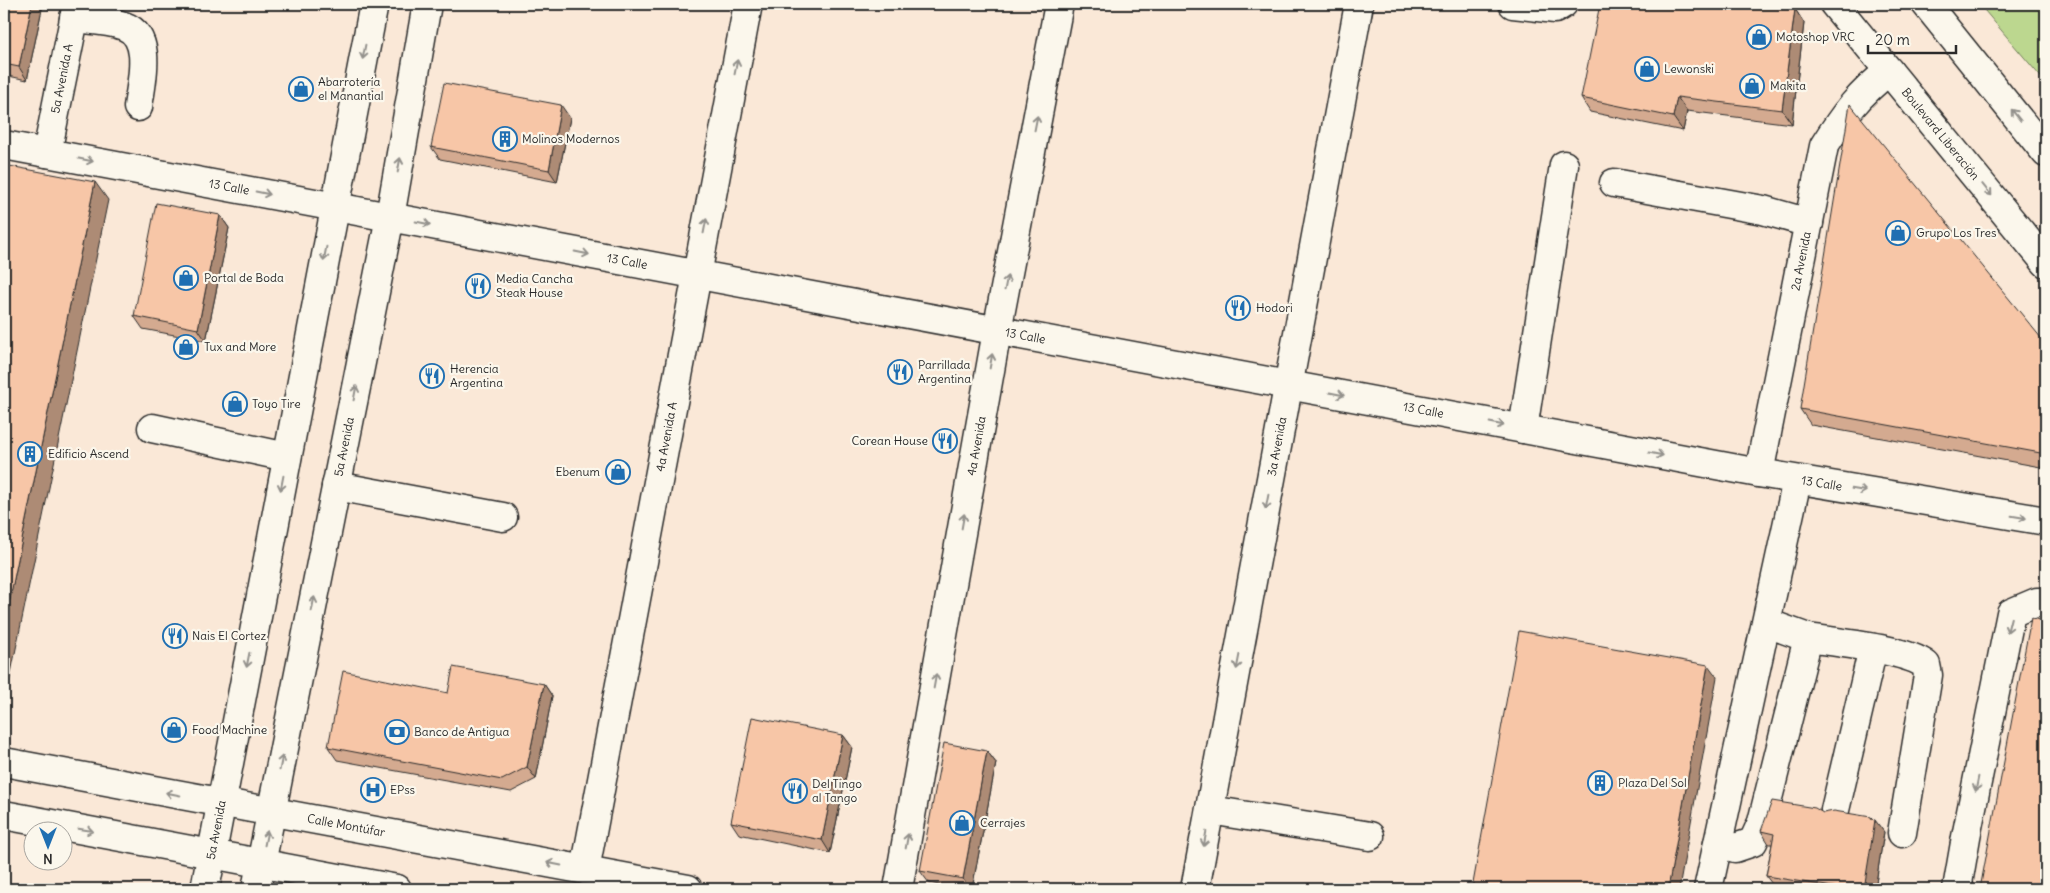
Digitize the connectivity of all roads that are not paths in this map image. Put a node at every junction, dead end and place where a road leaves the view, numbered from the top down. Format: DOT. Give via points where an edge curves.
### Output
graph roads {
  1 [pos="374,4"];
  2 [pos="427,4"];
  3 [pos="748,4"];
  4 [pos="1059,4"];
  5 [pos="1358,4"];
  6 [pos="1513,4"];
  7 [pos="1563,4"];
  8 [pos="1834,4"];
  9 [pos="1926,4"];
  10 [pos="75,11"];
  11 [pos="1889,70"];
  12 [pos="138,107"];
  13 [pos="4,145"];
  14 [pos="47,153"];
  15 [pos="2046,153"];
  16 [pos="1564,165"];
  17 [pos="1614,183"];
  18 [pos="335,207"];
  19 [pos="390,217"];
  20 [pos="1809,222"];
  21 [pos="2046,263"];
  22 [pos="696,274"];
  23 [pos="997,331"];
  24 [pos="1289,385"];
  25 [pos="152,428"];
  26 [pos="1523,429"];
  27 [pos="287,456"];
  28 [pos="1759,473"];
  29 [pos="1797,480"];
  30 [pos="336,486"];
  31 [pos="503,517"];
  32 [pos="2046,521"];
  33 [pos="2046,602"];
  34 [pos="1767,624"];
  35 [pos="1808,638"];
  36 [pos="1873,648"];
  37 [pos="4,762"];
  38 [pos="220,802"];
  39 [pos="1210,810"];
  40 [pos="1835,810"];
  41 [pos="271,811"];
  42 [pos="4,815"];
  43 [pos="1902,833"];
  44 [pos="1370,836"];
  45 [pos="1718,844"];
  46 [pos="212,854"];
  47 [pos="585,870"];
  48 [pos="259,877"];
  49 [pos="381,888"];
  50 [pos="205,889"];
  51 [pos="688,889"];
  52 [pos="898,889"];
  53 [pos="1195,889"];
  54 [pos="1708,889"];
  55 [pos="1957,889"];
  1 -- 18 [label="main road, 5a Avenida, one-way"];
  19 -- 2 [label="main road, 5a Avenida, one-way"];
  22 -- 3 [label="main road, 4a Avenida A, one-way"];
  23 -- 4 [label="main road, 4a Avenida, one-way"];
  5 -- 24 [label="main road, 3a Avenida"];
  6 -- 7 [label="main road" via="1555,9"];
  8 -- 11 [label="main road, Boulevard Liberación"];
  15 -- 9 [label="main road, one-way"];
  10 -- 12 [label="main road" via="126,26 137,36 144,56"];
  10 -- 14 [label="main road, 5a Avenida A"];
  11 -- 20 [label="main road, 2a Avenida" via="1868,87 1844,114 1824,146"];
  11 -- 21 [label="main road, Boulevard Liberación, one-way"];
  13 -- 14 [label="main road, 13 Calle"];
  14 -- 18 [label="main road, 13 Calle, one-way"];
  16 -- 26 [label="main road"];
  17 -- 20 [label="main road" via="1763,210"];
  18 -- 19 [label="main road, 13 Calle"];
  18 -- 27 [label="main road, 5a Avenida, one-way"];
  19 -- 22 [label="main road, 13 Calle, one-way"];
  30 -- 19 [label="main road, 5a Avenida, one-way"];
  20 -- 28 [label="main road, 2a Avenida"];
  22 -- 23 [label="main road, 13 Calle"];
  22 -- 47 [label="main road, 4a Avenida A"];
  23 -- 24 [label="main road, 13 Calle"];
  52 -- 23 [label="main road, 4a Avenida, one-way"];
  24 -- 26 [label="main road, 13 Calle, one-way"];
  24 -- 39 [label="main road, 3a Avenida, one-way"];
  25 -- 27 [label="main road"];
  26 -- 28 [label="main road, 13 Calle, one-way"];
  27 -- 38 [label="main road, 5a Avenida, one-way"];
  28 -- 29 [label="main road, 13 Calle"];
  29 -- 32 [label="main road, 13 Calle, one-way"];
  29 -- 34 [label="main road"];
  30 -- 31 [label="main road"];
  41 -- 30 [label="main road, 5a Avenida, one-way"];
  33 -- 55 [label="main road, one-way" via="2037,602 2012,613"];
  34 -- 35 [label="main road"];
  34 -- 45 [label="main road"];
  35 -- 36 [label="main road"];
  35 -- 45 [label="main road" via="1762,822 1753,842 1735,848"];
  36 -- 40 [label="main road"];
  36 -- 43 [label="main road" via="1919,660 1926,665 1928,675"];
  38 -- 37 [label="main road, Calle Montúfar, one-way"];
  38 -- 41 [label="main road, Calle Montúfar"];
  38 -- 46 [label="main road, 5a Avenida"];
  39 -- 44 [label="main road"];
  39 -- 53 [label="main road, 3a Avenida, one-way"];
  47 -- 41 [label="main road, Calle Montúfar, one-way"];
  48 -- 41 [label="main road, 5a Avenida, one-way"];
  42 -- 46 [label="main road, one-way"];
  45 -- 54 [label="main road"];
  46 -- 48 [label="main road"];
  46 -- 50 [label="main road, 5a Avenida"];
  47 -- 51 [label="main road, Calle Montúfar"];
  48 -- 49 [label="main road"];
}
